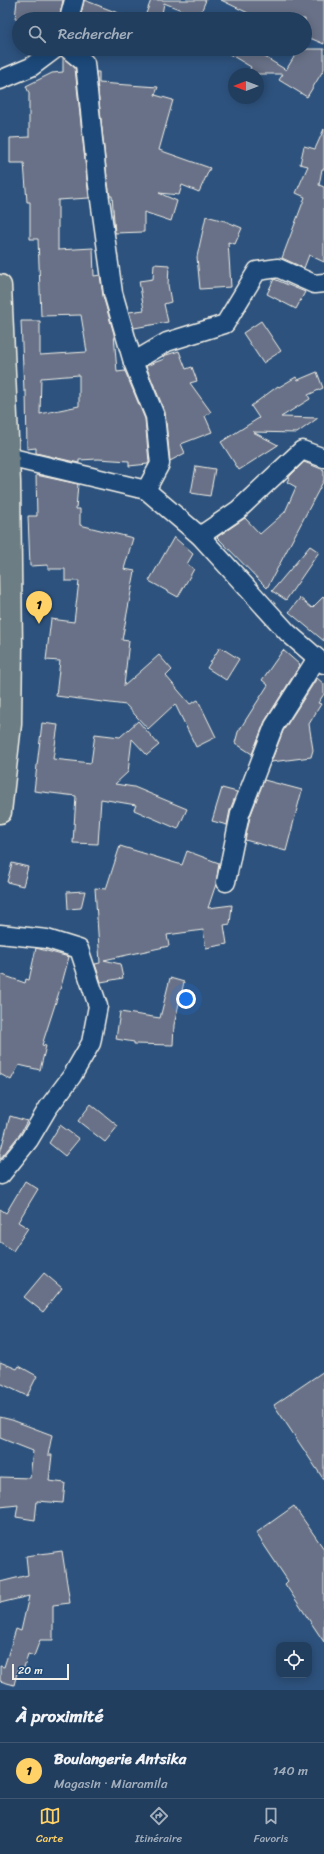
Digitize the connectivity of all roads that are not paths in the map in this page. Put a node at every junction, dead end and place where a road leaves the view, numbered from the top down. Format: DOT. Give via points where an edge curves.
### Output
graph roads {
  1 [pos="74,0"];
  2 [pos="71,12"];
  3 [pos="46,56"];
  4 [pos="78,56"];
  5 [pos="0,80"];
  6 [pos="324,283"];
  7 [pos="0,286"];
  8 [pos="133,362"];
  9 [pos="4,456"];
  10 [pos="324,458"];
  11 [pos="146,490"];
  12 [pos="200,536"];
  13 [pos="321,661"];
  14 [pos="0,812"];
  15 [pos="226,882"];
  16 [pos="0,934"];
  17 [pos="0,1174"];
  1 -- 2 [label="street"];
  3 -- 5 [label="street" via="31,67"];
  4 -- 8 [label="street" via="86,62 96,178 113,293"];
  6 -- 8 [label="street" via="314,284 278,268 258,271 224,324 167,342"];
  7 -- 9 [label="main road"];
  8 -- 11 [label="street" via="154,416 160,464"];
  9 -- 11 [label="street"];
  9 -- 14 [label="main road" via="11,550 10,716"];
  10 -- 12 [label="street" via="302,450 238,510"];
  11 -- 12 [label="street"];
  12 -- 13 [label="street" via="288,633"];
  13 -- 15 [label="street" via="274,726 240,814"];
  16 -- 17 [label="street" via="47,939 79,949 98,1006 91,1043 72,1076 48,1108 29,1140"];
}
